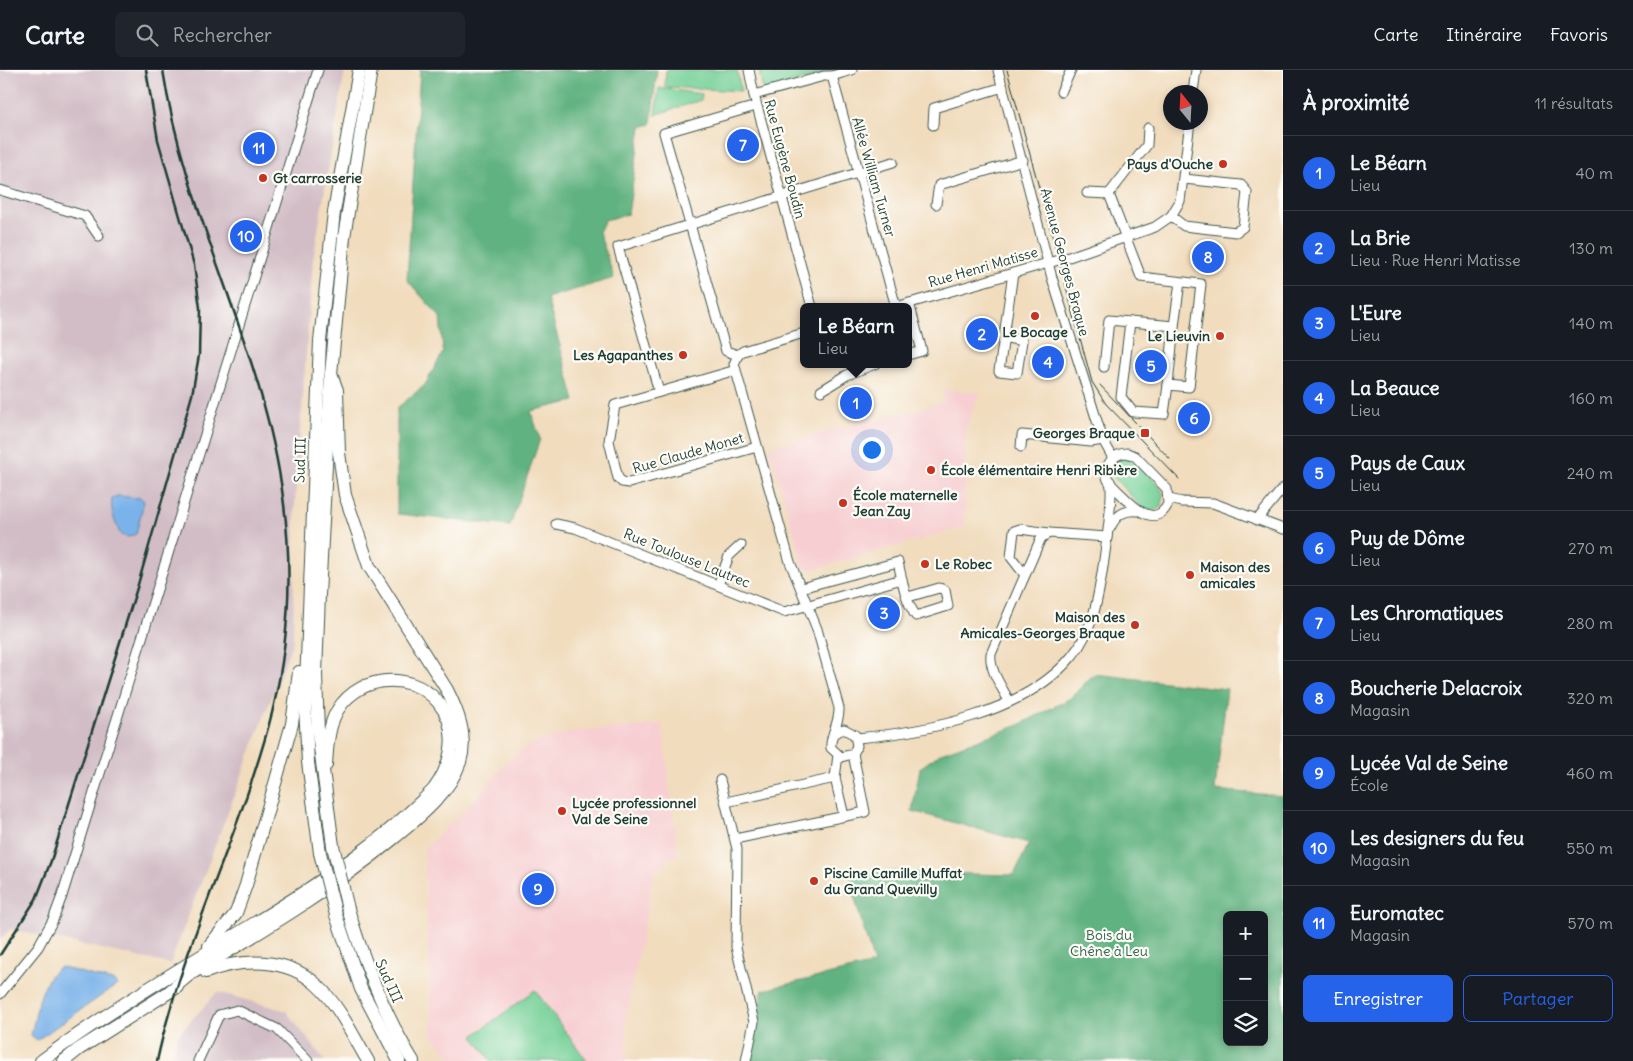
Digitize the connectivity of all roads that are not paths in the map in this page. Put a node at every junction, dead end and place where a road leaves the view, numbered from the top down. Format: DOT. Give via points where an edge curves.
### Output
graph roads {
  1 [pos="318,70"];
  2 [pos="359,70"];
  3 [pos="370,70"];
  4 [pos="749,70"];
  5 [pos="852,70"];
  6 [pos="998,70"];
  7 [pos="1071,70"];
  8 [pos="1196,70"];
  9 [pos="832,76"];
  10 [pos="1194,85"];
  11 [pos="1003,86"];
  12 [pos="1061,92"];
  13 [pos="754,95"];
  14 [pos="756,106"];
  15 [pos="933,125"];
  16 [pos="1148,128"];
  17 [pos="1189,130"];
  18 [pos="1023,160"];
  19 [pos="893,162"];
  20 [pos="859,174"];
  21 [pos="1184,179"];
  22 [pos="0,190"];
  23 [pos="1087,193"];
  24 [pos="1109,194"];
  25 [pos="782,198"];
  26 [pos="936,204"];
  27 [pos="1171,216"];
  28 [pos="690,226"];
  29 [pos="100,236"];
  30 [pos="1125,237"];
  31 [pos="1049,262"];
  32 [pos="1013,273"];
  33 [pos="1180,282"];
  34 [pos="811,303"];
  35 [pos="895,303"];
  36 [pos="909,303"];
  37 [pos="912,314"];
  38 [pos="1130,322"];
  39 [pos="1174,326"];
  40 [pos="800,334"];
  41 [pos="1003,337"];
  42 [pos="912,354"];
  43 [pos="738,355"];
  44 [pos="865,368"];
  45 [pos="1104,368"];
  46 [pos="736,370"];
  47 [pos="331,374"];
  48 [pos="1168,385"];
  49 [pos="821,391"];
  50 [pos="659,392"];
  51 [pos="1103,440"];
  52 [pos="757,447"];
  53 [pos="1022,447"];
  54 [pos="1113,458"];
  55 [pos="1110,481"];
  56 [pos="1283,488"];
  57 [pos="1169,499"];
  58 [pos="1138,511"];
  59 [pos="1257,520"];
  60 [pos="556,524"];
  61 [pos="1283,529"];
  62 [pos="1049,532"];
  63 [pos="1108,533"];
  64 [pos="741,545"];
  65 [pos="1025,575"];
  66 [pos="902,579"];
  67 [pos="718,586"];
  68 [pos="801,588"];
  69 [pos="908,597"];
  70 [pos="808,605"];
  71 [pos="307,649"];
  72 [pos="1009,701"];
  73 [pos="839,708"];
  74 [pos="834,733"];
  75 [pos="854,734"];
  76 [pos="853,754"];
  77 [pos="838,755"];
  78 [pos="835,778"];
  79 [pos="720,780"];
  80 [pos="325,798"];
  81 [pos="726,802"];
  82 [pos="844,816"];
  83 [pos="735,839"];
  84 [pos="342,912"];
  85 [pos="176,972"];
  86 [pos="170,991"];
  87 [pos="0,994"];
  88 [pos="41,1061"];
  89 [pos="64,1061"];
  90 [pos="198,1061"];
  91 [pos="308,1061"];
  92 [pos="368,1061"];
  93 [pos="399,1061"];
  94 [pos="413,1061"];
  95 [pos="746,1061"];
  1 -- 87 [label="street" via="62,896 38,947"];
  2 -- 71 [label="highway, Sud III" via="334,212 320,342"];
  3 -- 47 [label="highway, Sud III" via="344,237"];
  4 -- 13 [label="street"];
  5 -- 9 [label="street"];
  6 -- 11 [label="street, Avenue Georges Braque"];
  7 -- 12 [label="street"];
  8 -- 10 [label="street"];
  9 -- 13 [label="street, Rue Eugène Boudin"];
  9 -- 20 [label="street, Allée William Turner"];
  11 -- 15 [label="street" via="934,108"];
  11 -- 18 [label="street, Avenue Georges Braque"];
  13 -- 14 [label="street, Rue Eugène Boudin"];
  14 -- 25 [label="street, Rue Eugène Boudin"];
  14 -- 28 [label="street" via="664,133"];
  16 -- 24 [label="street" via="1147,145"];
  17 -- 21 [label="street"];
  18 -- 26 [label="street" via="938,185"];
  18 -- 31 [label="street, Avenue Georges Braque"];
  19 -- 20 [label="street"];
  20 -- 25 [label="street"];
  20 -- 35 [label="street, Allée William Turner"];
  21 -- 27 [label="street" via="1180,201"];
  21 -- 27 [label="street" via="1245,188 1243,227 1236,232 1184,226"];
  22 -- 29 [label="street" via="85,216"];
  23 -- 24 [label="street"];
  24 -- 30 [label="street"];
  25 -- 28 [label="street"];
  25 -- 34 [label="street, Rue Eugène Boudin"];
  27 -- 30 [label="street, Rue Henri Matisse" via="1155,227"];
  28 -- 43 [label="street" via="726,351"];
  28 -- 50 [label="street" via="618,247"];
  30 -- 31 [label="street, Rue Henri Matisse"];
  30 -- 33 [label="street" via="1141,277"];
  31 -- 32 [label="street, Rue Henri Matisse"];
  31 -- 51 [label="street, Avenue Georges Braque"];
  32 -- 36 [label="street, Rue Henri Matisse"];
  32 -- 41 [label="street"];
  33 -- 39 [label="street"];
  33 -- 48 [label="street" via="1201,284 1189,387"];
  37 -- 42 [label="street" via="922,351"];
  38 -- 39 [label="street"];
  38 -- 45 [label="street" via="1109,320"];
  38 -- 48 [label="street" via="1121,397 1133,412 1164,414"];
  39 -- 48 [label="street"];
  40 -- 43 [label="street"];
  43 -- 46 [label="street" via="734,364"];
  44 -- 49 [label="street"];
  46 -- 50 [label="street, Rue Claude Monet"];
  46 -- 52 [label="street"];
  47 -- 80 [label="highway, Sud III" via="316,674 319,756"];
  47 -- 86 [label="highway" via="338,390 339,453 345,495 369,566 457,711 463,741 460,761 451,782 422,815 386,845 324,892 190,975"];
  50 -- 52 [label="street, Rue Claude Monet" via="615,405 610,441 618,478 622,482 629,484"];
  51 -- 53 [label="street" via="1091,442 1022,435"];
  51 -- 54 [label="street, Avenue Georges Braque"];
  52 -- 68 [label="street" via="790,562"];
  54 -- 55 [label="street" via="1107,472"];
  54 -- 57 [label="street" via="1123,453 1135,456 1164,484"];
  55 -- 58 [label="street"];
  55 -- 63 [label="street"];
  56 -- 59 [label="street"];
  57 -- 58 [label="street" via="1160,513 1150,516"];
  57 -- 59 [label="street" via="1213,503"];
  58 -- 63 [label="street" via="1116,516"];
  59 -- 61 [label="street"];
  60 -- 67 [label="street, Rue Toulouse Lautrec" via="575,528"];
  62 -- 63 [label="street"];
  62 -- 65 [label="street" via="1041,538"];
  62 -- 65 [label="street" via="1014,531 1011,557"];
  63 -- 72 [label="street" via="1097,599 1084,638 1073,656 1050,678"];
  64 -- 67 [label="street" via="729,556"];
  65 -- 72 [label="street" via="990,661"];
  66 -- 68 [label="street" via="898,562"];
  66 -- 69 [label="street"];
  66 -- 70 [label="street, Rue Toulouse Lautrec"];
  67 -- 70 [label="street, Rue Toulouse Lautrec" via="784,612"];
  68 -- 70 [label="street"];
  70 -- 73 [label="street"];
  71 -- 84 [label="highway, Sud III, bridge" via="305,708 308,762 320,853"];
  71 -- 85 [label="highway" via="300,662 292,724 236,913 218,938"];
  72 -- 75 [label="street" via="949,723"];
  73 -- 74 [label="street" via="839,721"];
  73 -- 75 [label="street"];
  74 -- 75 [label="street" via="840,730"];
  74 -- 77 [label="street" via="830,744"];
  75 -- 76 [label="street" via="857,746"];
  76 -- 77 [label="street"];
  76 -- 82 [label="street" via="865,812"];
  77 -- 78 [label="street"];
  78 -- 81 [label="street"];
  78 -- 82 [label="street"];
  79 -- 81 [label="street"];
  80 -- 84 [label="highway, Sud III, bridge"];
  80 -- 85 [label="highway" via="328,740 334,716 350,696 369,684 399,680 426,691 438,702 452,732 452,748 447,767 434,789 401,821 344,865"];
  81 -- 83 [label="street"];
  82 -- 83 [label="street"];
  83 -- 95 [label="street" via="735,940 754,1022"];
  84 -- 93 [label="highway, Sud III" via="361,989"];
  84 -- 94 [label="highway, Sud III" via="388,1016"];
  85 -- 88 [label="highway"];
  86 -- 89 [label="highway"];
  86 -- 92 [label="highway" via="205,972 236,963 266,963 297,971 317,985 339,1013"];
  90 -- 91 [label="street" via="219,1015 237,1010 276,1029"];
}
